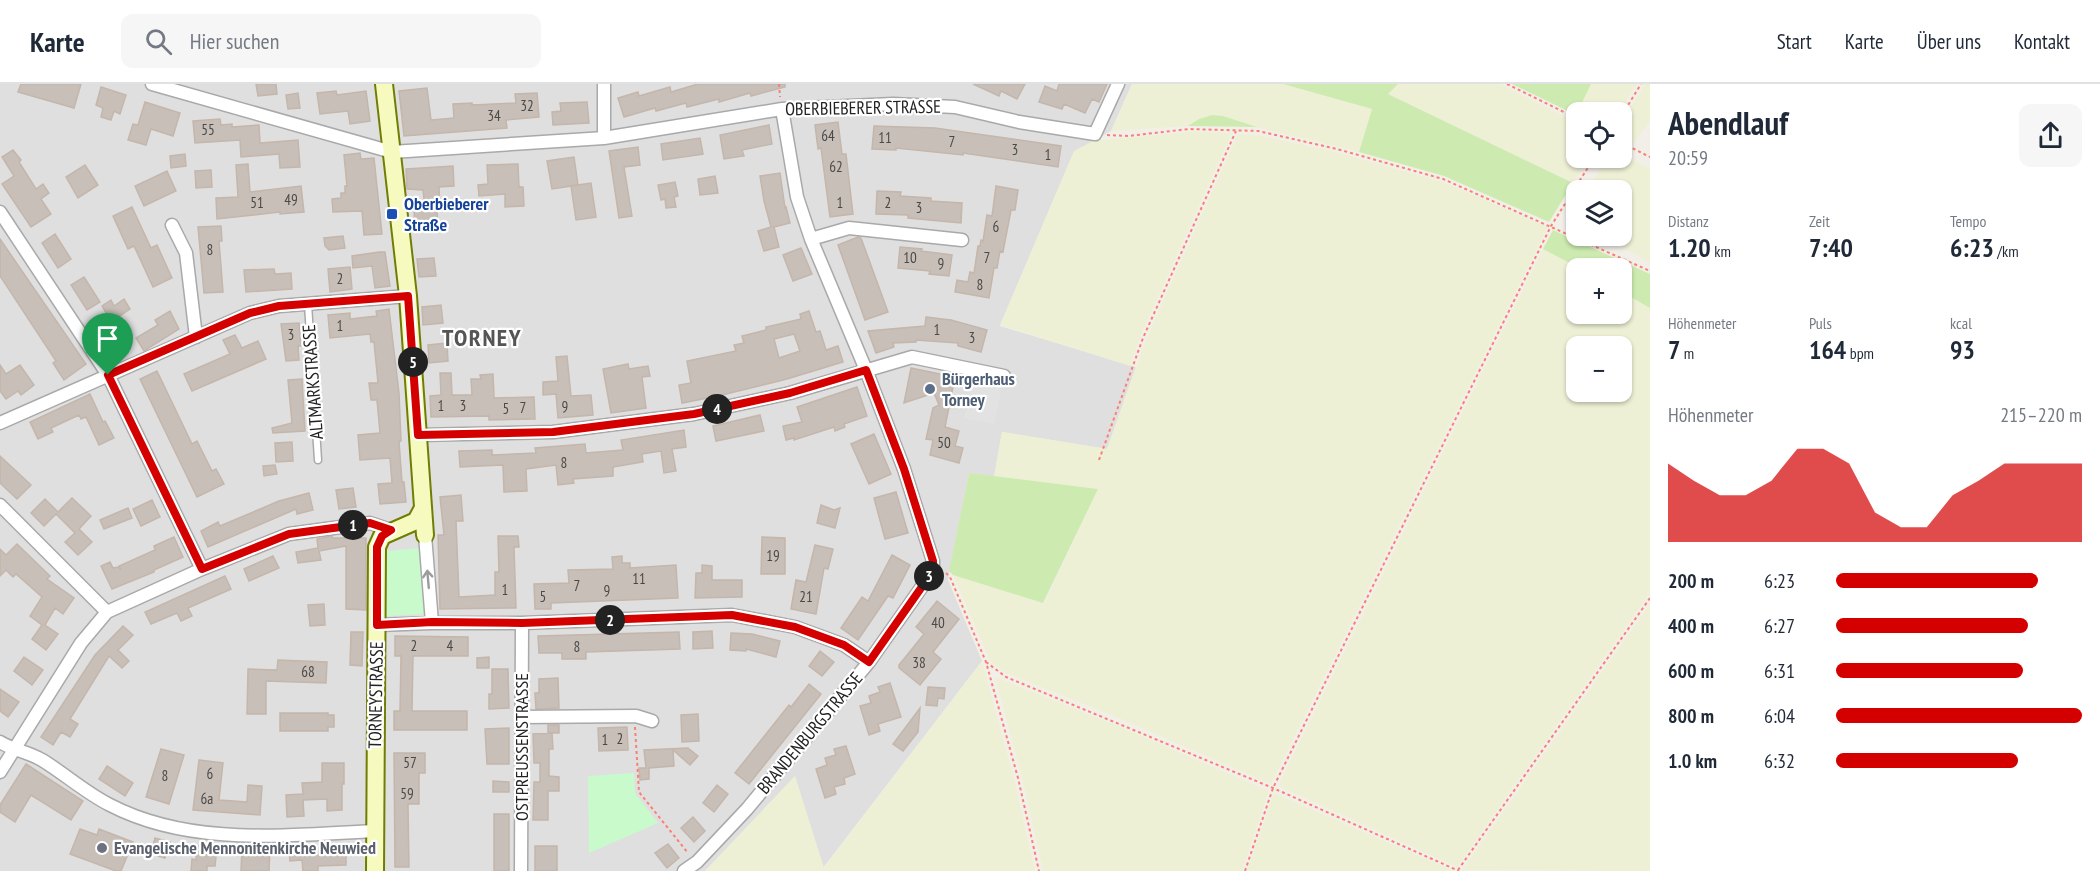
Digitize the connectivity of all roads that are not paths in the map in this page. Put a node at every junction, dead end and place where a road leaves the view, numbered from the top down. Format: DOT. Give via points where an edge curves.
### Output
graph roads {
  1 [pos="152,84"];
  2 [pos="384,84"];
  3 [pos="604,84"];
  4 [pos="1118,84"];
  5 [pos="782,109"];
  6 [pos="604,138"];
  7 [pos="392,152"];
  8 [pos="0,212"];
  9 [pos="172,225"];
  10 [pos="811,239"];
  11 [pos="962,240"];
  12 [pos="408,296"];
  13 [pos="308,304"];
  14 [pos="196,337"];
  15 [pos="866,370"];
  16 [pos="108,375"];
  17 [pos="1004,376"];
  18 [pos="0,423"];
  19 [pos="418,435"];
  20 [pos="318,460"];
  21 [pos="0,505"];
  22 [pos="423,508"];
  23 [pos="391,530"];
  24 [pos="425,535"];
  25 [pos="202,569"];
  26 [pos="107,612"];
  27 [pos="432,622"];
  28 [pos="522,623"];
  29 [pos="377,625"];
  30 [pos="869,662"];
  31 [pos="522,717"];
  32 [pos="652,721"];
  33 [pos="0,742"];
  34 [pos="14,750"];
  35 [pos="0,772"];
  36 [pos="375,831"];
  37 [pos="375,871"];
  38 [pos="521,871"];
  39 [pos="684,871"];
  1 -- 7 [label="street, OBERBIEBERER STRASSE"];
  2 -- 7 [label="street"];
  3 -- 6 [label="street"];
  4 -- 5 [label="street, OBERBIEBERER STRASSE" via="1095,134 955,107 892,104"];
  5 -- 6 [label="street, OBERBIEBERER STRASSE"];
  5 -- 10 [label="street" via="788,155"];
  6 -- 7 [label="street, OBERBIEBERER STRASSE"];
  7 -- 12 [label="street"];
  8 -- 16 [label="street"];
  9 -- 14 [label="street" via="186,253"];
  10 -- 11 [label="street" via="849,228"];
  10 -- 15 [label="street"];
  12 -- 13 [label="street"];
  12 -- 19 [label="street"];
  13 -- 14 [label="street" via="250,313"];
  13 -- 20 [label="lane, ALTMARKSTRASSE"];
  14 -- 16 [label="street"];
  15 -- 17 [label="street" via="912,357"];
  15 -- 19 [label="street" via="790,393 694,414 553,432"];
  15 -- 30 [label="street, BRANDENBURGSTRASSE" via="904,469 933,561 933,571"];
  16 -- 18 [label="street"];
  16 -- 25 [label="street"];
  19 -- 22 [label="street"];
  21 -- 26 [label="street"];
  22 -- 23 [label="street" via="416,521"];
  22 -- 24 [label="street"];
  23 -- 25 [label="street" via="370,523 289,534"];
  23 -- 29 [label="street, TORNEYSTRASSE" via="382,536 377,547"];
  27 -- 24 [label="street, one-way"];
  25 -- 26 [label="street"];
  26 -- 34 [label="street" via="81,643"];
  27 -- 28 [label="street"];
  27 -- 29 [label="street"];
  28 -- 30 [label="street" via="732,615 795,627 844,645"];
  28 -- 31 [label="street, OSTPREUSSENSTRASSE"];
  29 -- 36 [label="street, TORNEYSTRASSE"];
  30 -- 39 [label="street, BRANDENBURGSTRASSE" via="747,808"];
  31 -- 32 [label="street" via="636,716"];
  31 -- 38 [label="street, OSTPREUSSENSTRASSE"];
  33 -- 34 [label="street"];
  34 -- 35 [label="street"];
  34 -- 36 [label="street" via="42,760 109,805 144,819 217,835"];
  36 -- 37 [label="street, TORNEYSTRASSE"];
}
